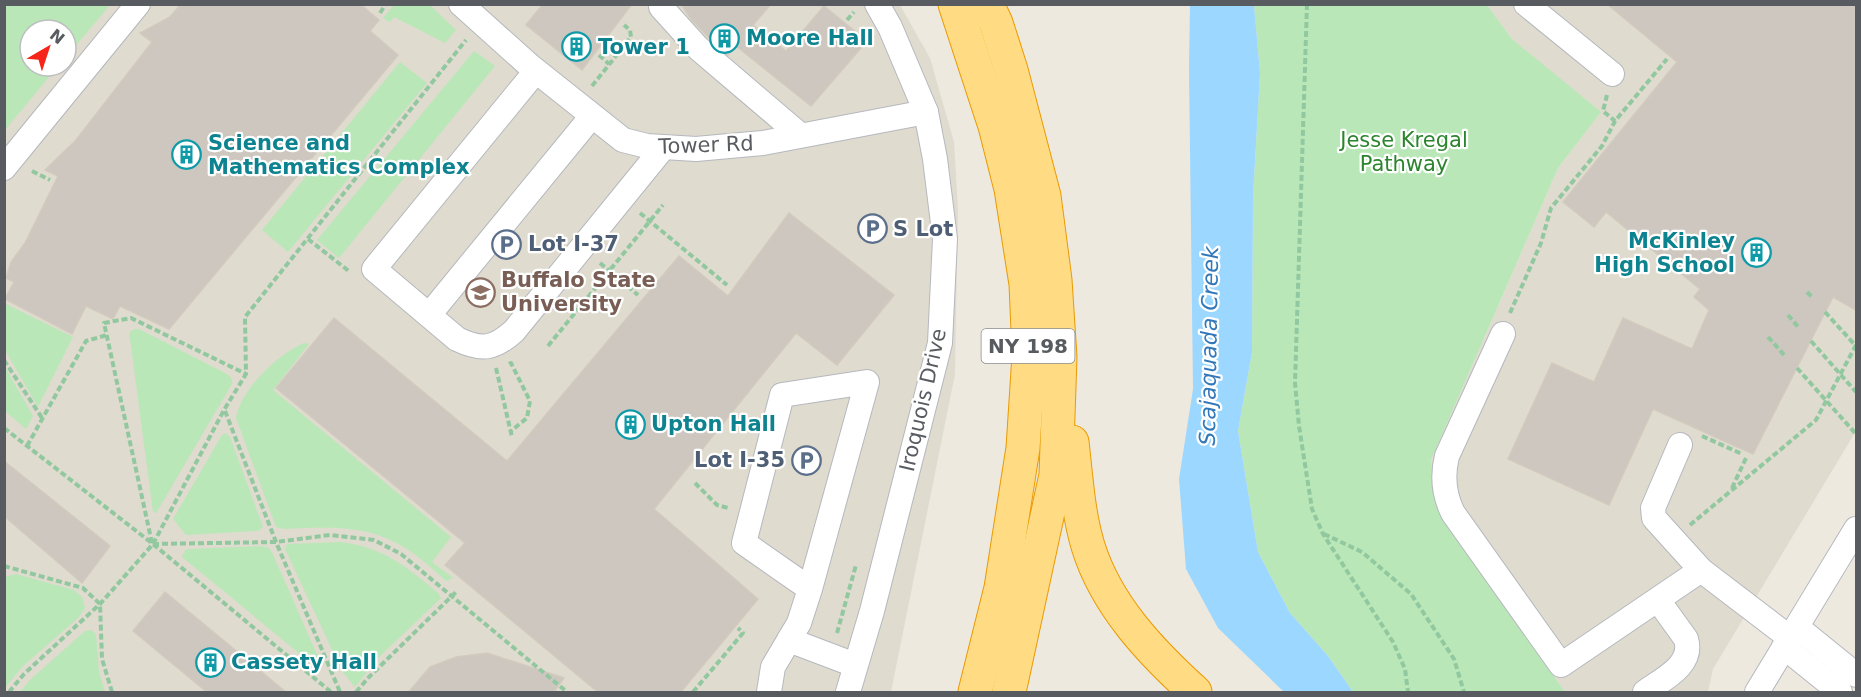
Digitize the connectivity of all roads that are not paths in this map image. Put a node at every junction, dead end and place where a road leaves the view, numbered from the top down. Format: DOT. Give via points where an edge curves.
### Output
graph roads {
  1 [pos="138,4"];
  2 [pos="461,4"];
  3 [pos="877,4"];
  4 [pos="955,4"];
  5 [pos="987,4"];
  6 [pos="1526,4"];
  7 [pos="661,7"];
  8 [pos="536,71"];
  9 [pos="1612,74"];
  10 [pos="926,112"];
  11 [pos="592,116"];
  12 [pos="800,135"];
  13 [pos="663,148"];
  14 [pos="4,168"];
  15 [pos="429,315"];
  16 [pos="1506,325"];
  17 [pos="1060,357"];
  18 [pos="1690,440"];
  19 [pos="1857,529"];
  20 [pos="1701,570"];
  21 [pos="810,590"];
  22 [pos="1658,600"];
  23 [pos="1790,637"];
  24 [pos="789,639"];
  25 [pos="855,665"];
  26 [pos="1857,675"];
  27 [pos="769,693"];
  28 [pos="848,693"];
  29 [pos="975,693"];
  30 [pos="1009,693"];
  31 [pos="1195,693"];
  32 [pos="1645,693"];
  33 [pos="1756,693"];
  34 [pos="1840,693"];
  1 -- 14 [label="street"];
  2 -- 8 [label="street, Tower Rd"];
  3 -- 10 [label="street, Iroquois Drive"];
  4 -- 29 [label="highway, NY 198" via="1011,189 1026,284 1029,355 1022,459 1001,588"];
  5 -- 17 [label="highway, NY 198" via="1011,70 1044,196"];
  6 -- 9 [label="street"];
  7 -- 12 [label="street" via="698,48"];
  8 -- 11 [label="street, Tower Rd"];
  8 -- 15 [label="street" via="374,269"];
  10 -- 12 [label="street, Tower Rd"];
  10 -- 25 [label="street, Iroquois Drive" via="945,239 940,343"];
  11 -- 13 [label="street, Tower Rd" via="623,140"];
  11 -- 15 [label="street"];
  12 -- 13 [label="street, Tower Rd" via="763,143"];
  13 -- 15 [label="street" via="502,341 492,346 469,345"];
  16 -- 22 [label="street" via="1447,456 1446,491 1453,513 1562,665"];
  17 -- 30 [label="highway, NY 198" via="1056,474"];
  17 -- 31 [label="highway" via="1089,547 1127,622"];
  18 -- 20 [label="street" via="1653,508 1654,518"];
  19 -- 23 [label="street"];
  20 -- 22 [label="street"];
  20 -- 23 [label="street"];
  21 -- 21 [label="street" via="744,543 782,395 867,382"];
  21 -- 24 [label="street"];
  22 -- 32 [label="street" via="1686,639 1688,654 1682,666"];
  23 -- 26 [label="street"];
  23 -- 33 [label="street"];
  23 -- 34 [label="street"];
  24 -- 25 [label="street"];
  24 -- 27 [label="street" via="773,667"];
  25 -- 28 [label="street, Iroquois Drive"];
}
